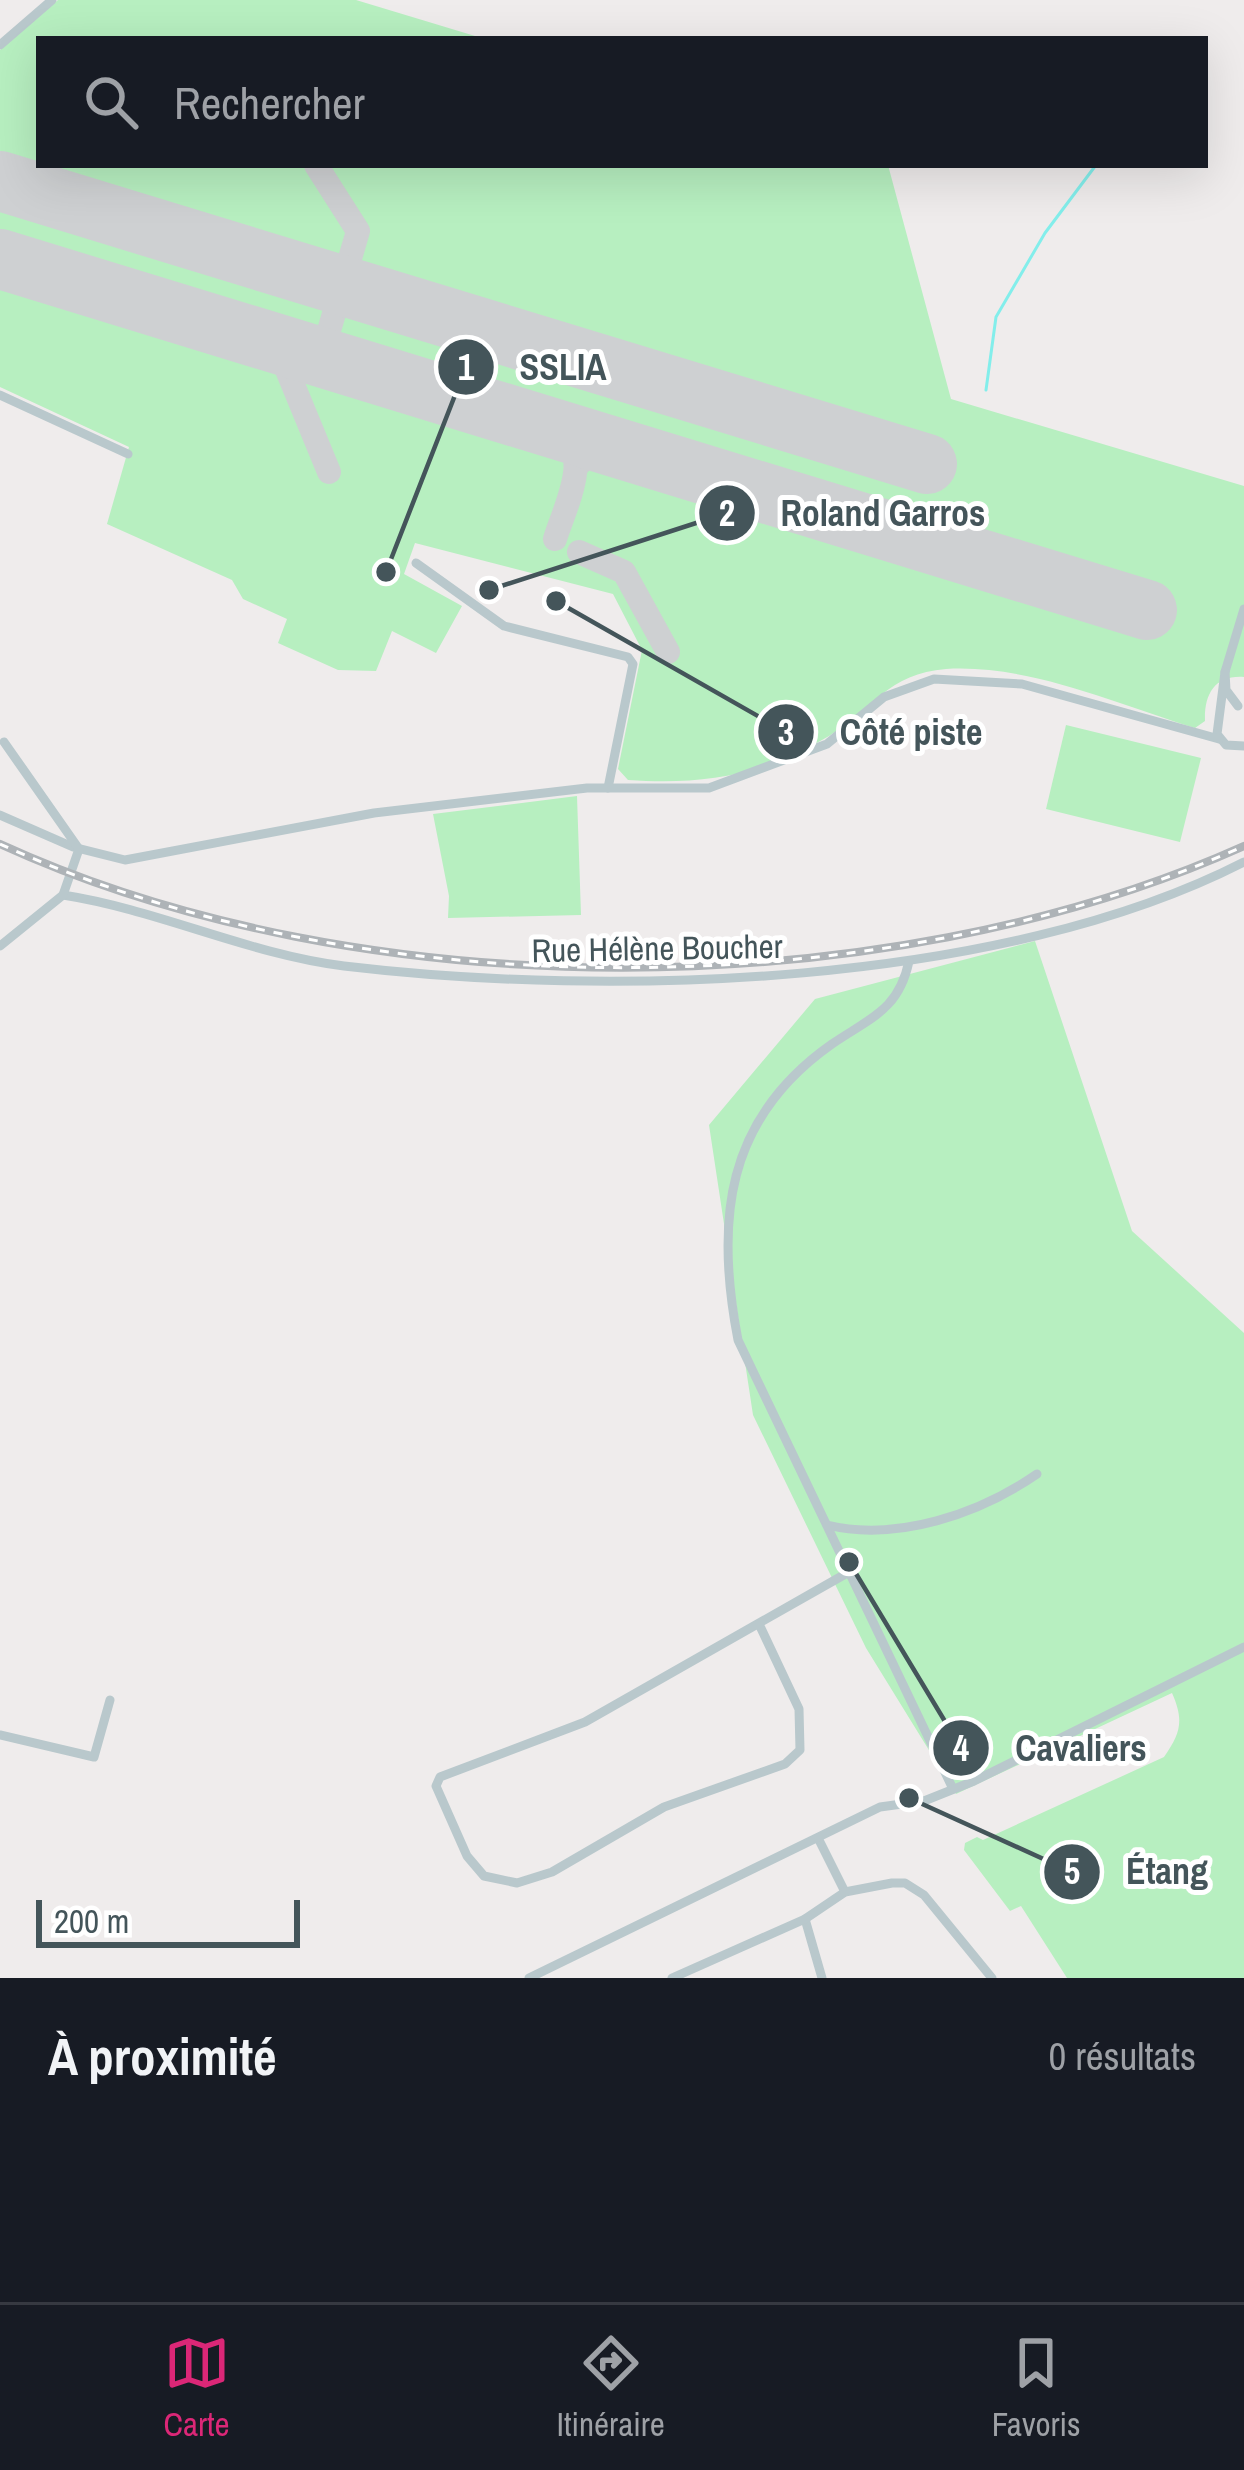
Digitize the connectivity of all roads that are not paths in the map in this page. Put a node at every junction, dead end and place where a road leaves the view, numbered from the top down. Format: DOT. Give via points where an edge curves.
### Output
graph roads {
  1 [pos="52,0"];
  2 [pos="0,44"];
  3 [pos="0,395"];
  4 [pos="128,454"];
  5 [pos="416,563"];
  6 [pos="1244,609"];
  7 [pos="1225,672"];
  8 [pos="1241,707"];
  9 [pos="1218,719"];
  10 [pos="1197,734"];
  11 [pos="1219,739"];
  12 [pos="4,742"];
  13 [pos="1242,749"];
  14 [pos="608,788"];
  15 [pos="0,815"];
  16 [pos="79,849"];
  17 [pos="1244,862"];
  18 [pos="64,895"];
  19 [pos="0,946"];
  20 [pos="909,961"];
  21 [pos="1037,1474"];
  22 [pos="827,1525"];
  23 [pos="849,1572"];
  24 [pos="759,1624"];
  25 [pos="1244,1647"];
  26 [pos="110,1700"];
  27 [pos="0,1735"];
  28 [pos="953,1789"];
  29 [pos="818,1838"];
  30 [pos="845,1892"];
  31 [pos="805,1919"];
  32 [pos="529,1978"];
  33 [pos="672,1978"];
  34 [pos="822,1978"];
  35 [pos="992,1978"];
  1 -- 2 [label="street"];
  3 -- 4 [label="street"];
  5 -- 14 [label="street" via="504,626 628,657"];
  6 -- 7 [label="street"];
  7 -- 8 [label="street" via="1226,690"];
  7 -- 9 [label="street"];
  8 -- 9 [label="street"];
  9 -- 10 [label="street"];
  9 -- 11 [label="street"];
  10 -- 11 [label="street"];
  10 -- 14 [label="street" via="1022,684 934,679 897,689 827,744 741,778 709,788"];
  11 -- 13 [label="street"];
  12 -- 16 [label="street"];
  14 -- 16 [label="street" via="374,813 156,857 125,860"];
  15 -- 16 [label="street"];
  16 -- 18 [label="street"];
  17 -- 20 [label="street, Rue Hélène Boucher" via="1023,940"];
  18 -- 19 [label="street"];
  18 -- 20 [label="street, Rue Hélène Boucher" via="343,965 538,979 782,975"];
  20 -- 22 [label="street" via="885,1013 802,1067 758,1121 724,1217 738,1340"];
  21 -- 22 [label="street" via="938,1522"];
  22 -- 23 [label="street"];
  23 -- 24 [label="street"];
  23 -- 28 [label="street"];
  24 -- 24 [label="street" via="585,1722 440,1777 436,1786 467,1856 484,1876 533,1881 664,1807 785,1764 800,1750 801,1721"];
  25 -- 28 [label="street"];
  26 -- 27 [label="street" via="94,1756"];
  28 -- 29 [label="street" via="880,1807"];
  29 -- 30 [label="street"];
  29 -- 32 [label="street"];
  30 -- 31 [label="street"];
  30 -- 35 [label="street" via="892,1882 916,1888"];
  31 -- 33 [label="street"];
  31 -- 34 [label="street"];
}
